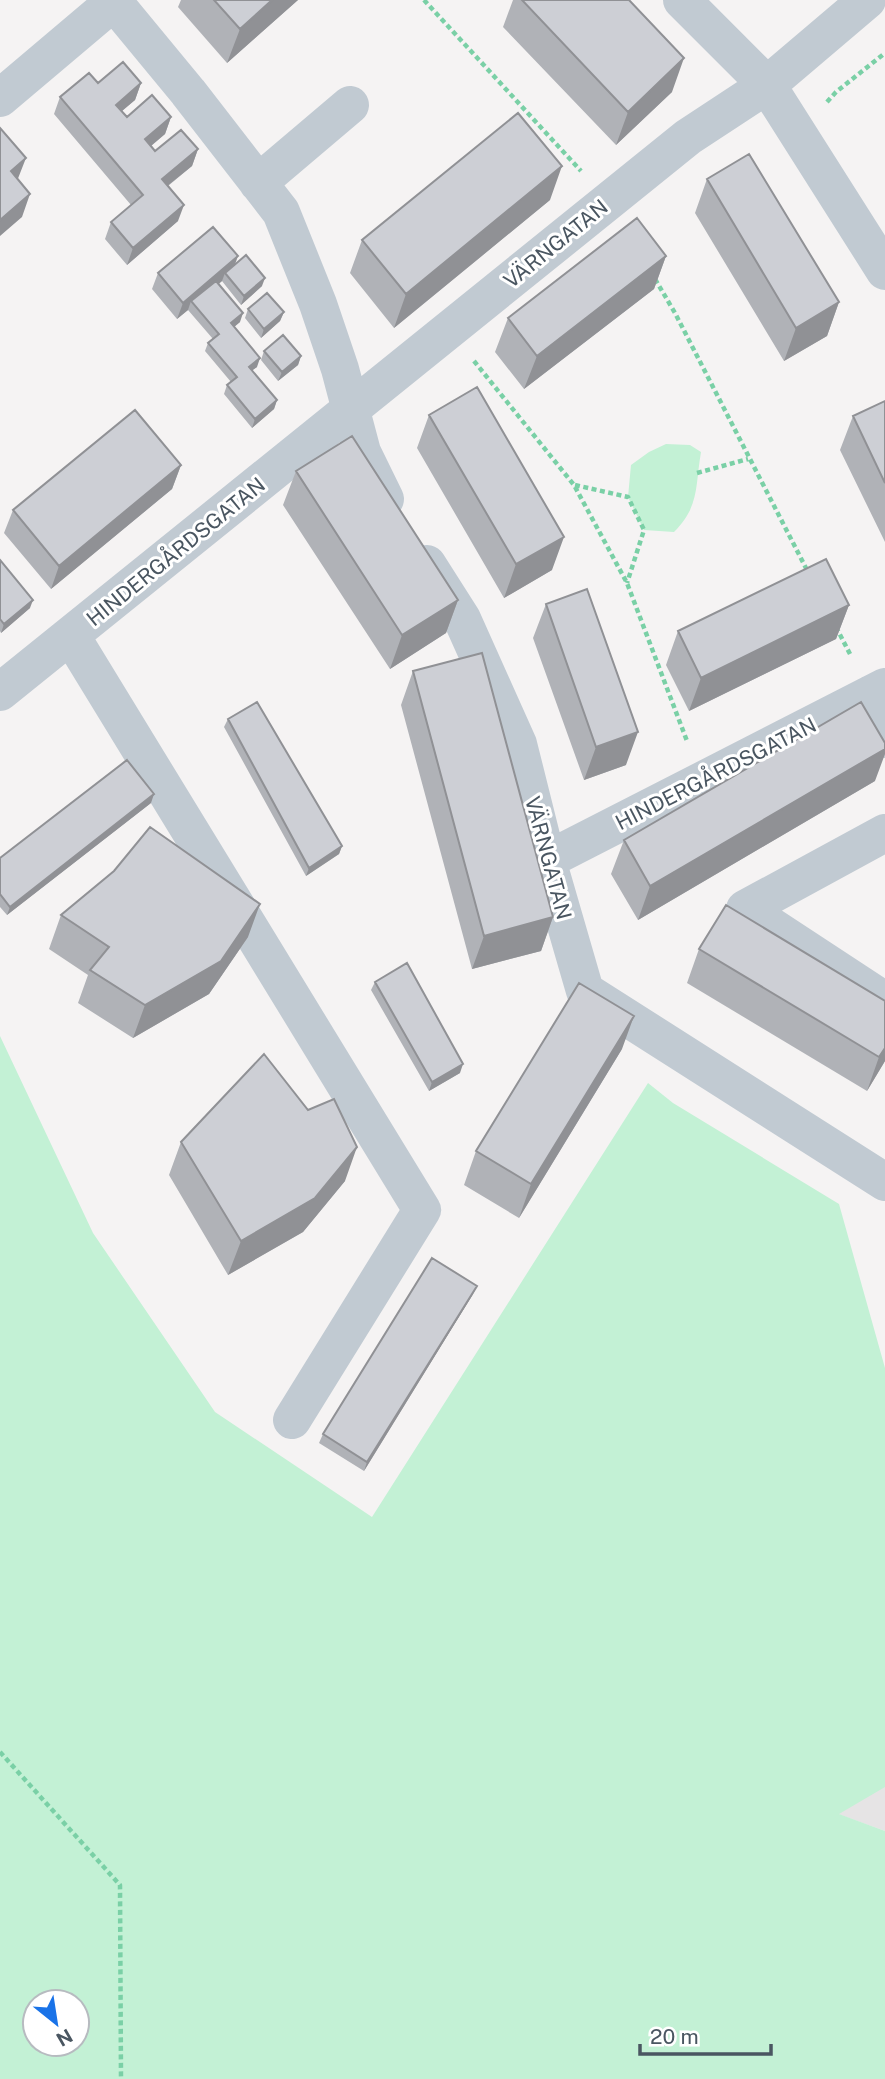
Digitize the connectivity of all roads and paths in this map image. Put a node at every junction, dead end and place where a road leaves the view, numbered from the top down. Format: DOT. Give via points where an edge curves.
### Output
graph roads {
  1 [pos="424,0"];
  2 [pos="682,0"];
  3 [pos="867,0"];
  4 [pos="114,1"];
  5 [pos="885,53"];
  6 [pos="766,85"];
  7 [pos="0,98"];
  8 [pos="350,105"];
  9 [pos="827,106"];
  10 [pos="258,183"];
  11 [pos="608,201"];
  12 [pos="649,269"];
  13 [pos="885,271"];
  14 [pos="449,330"];
  15 [pos="351,411"];
  16 [pos="748,459"];
  17 [pos="697,473"];
  18 [pos="574,485"];
  19 [pos="626,583"];
  20 [pos="813,583"];
  21 [pos="832,620"];
  22 [pos="71,636"];
  23 [pos="878,691"];
  24 [pos="0,692"];
  25 [pos="885,739"];
  26 [pos="702,781"];
  27 [pos="885,833"];
  28 [pos="547,860"];
  29 [pos="885,1001"];
  30 [pos="885,1182"];
  31 [pos="292,1420"];
  32 [pos="0,1752"];
  33 [pos="121,2079"];
  1 -- 11 [label="path"];
  2 -- 6 [label="street"];
  3 -- 6 [label="street, VÄRNGATAN"];
  4 -- 7 [label="street"];
  4 -- 10 [label="street, VÄRNGATAN"];
  5 -- 9 [label="path" via="836,92"];
  6 -- 11 [label="street, VÄRNGATAN" via="688,137"];
  6 -- 13 [label="street"];
  8 -- 10 [label="street"];
  10 -- 15 [label="street, VÄRNGATAN" via="281,212 318,304"];
  11 -- 14 [label="street, VÄRNGATAN"];
  12 -- 16 [label="path"];
  14 -- 15 [label="street, VÄRNGATAN"];
  14 -- 18 [label="path"];
  15 -- 22 [label="street, HINDERGÅRDSGATAN"];
  15 -- 28 [label="street, VÄRNGATAN" via="362,452 390,508 462,619 517,744"];
  16 -- 17 [label="path"];
  16 -- 20 [label="path"];
  18 -- 19 [label="path"];
  18 -- 19 [label="path" via="628,497 644,530"];
  19 -- 26 [label="path"];
  21 -- 23 [label="path"];
  22 -- 24 [label="street, HINDERGÅRDSGATAN"];
  22 -- 31 [label="street" via="422,1210"];
  23 -- 25 [label="street"];
  23 -- 26 [label="street, HINDERGÅRDSGATAN"];
  26 -- 28 [label="street, HINDERGÅRDSGATAN"];
  27 -- 29 [label="street" via="745,909"];
  28 -- 30 [label="street, VÄRNGATAN" via="585,991"];
  32 -- 33 [label="path" via="120,1885"];
}
